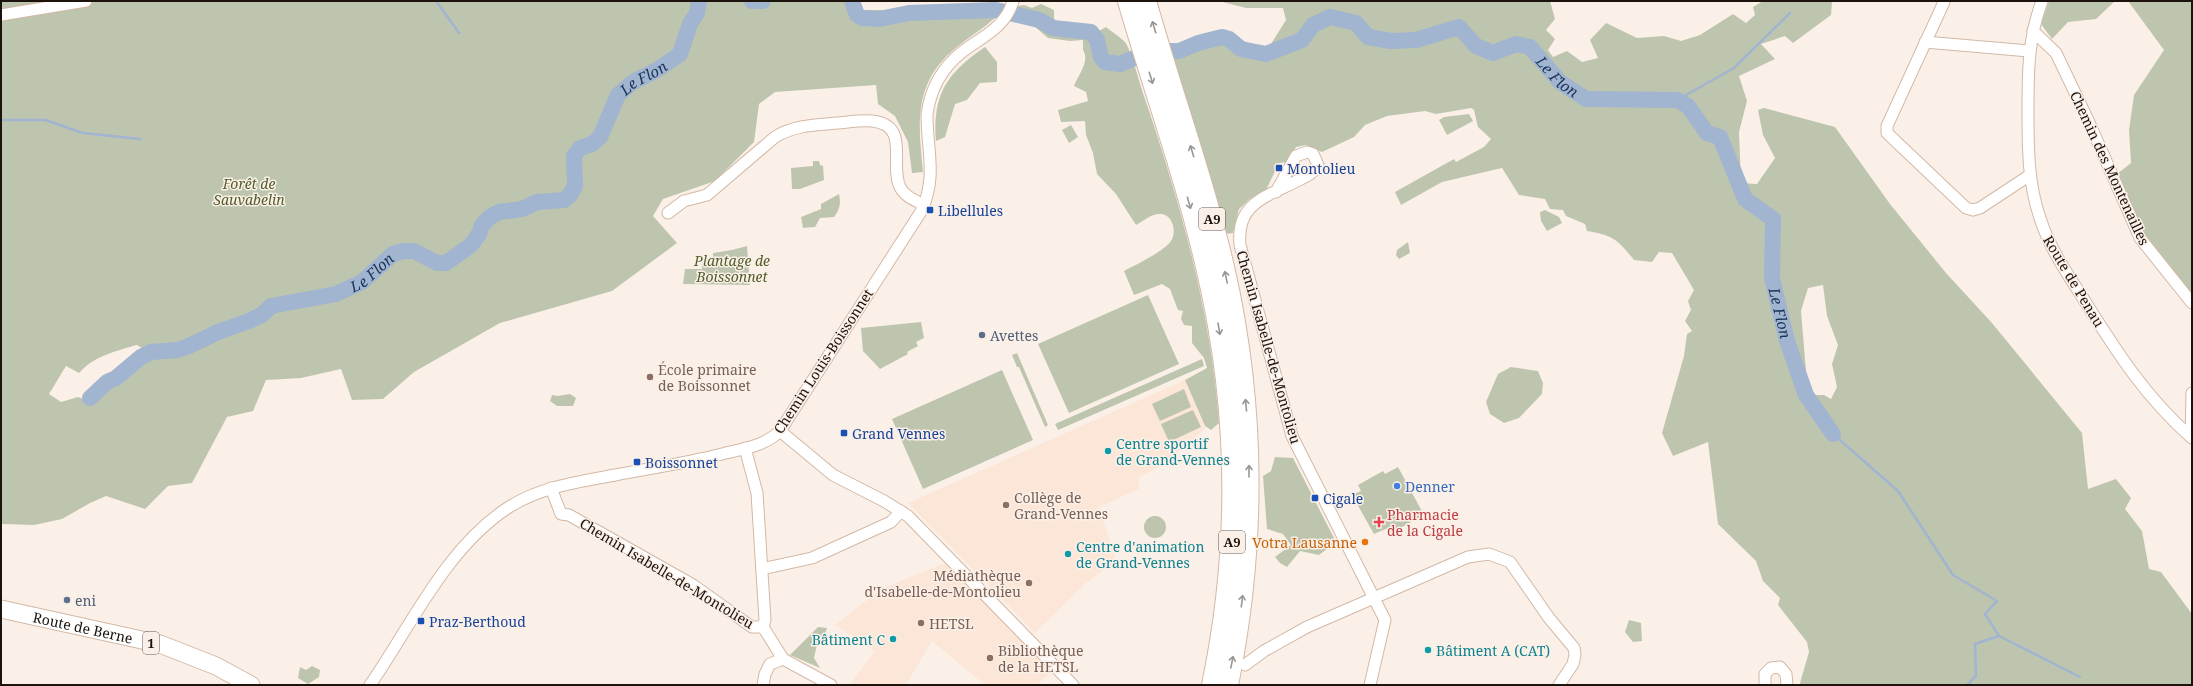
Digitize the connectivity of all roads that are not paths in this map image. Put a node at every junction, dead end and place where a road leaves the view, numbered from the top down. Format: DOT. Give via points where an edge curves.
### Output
graph roads {
  1 [pos="86,1"];
  2 [pos="1013,1"];
  3 [pos="1128,1"];
  4 [pos="1146,1"];
  5 [pos="2042,1"];
  6 [pos="1944,2"];
  7 [pos="1,15"];
  8 [pos="2033,32"];
  9 [pos="1925,42"];
  10 [pos="2029,51"];
  11 [pos="2030,175"];
  12 [pos="1276,192"];
  13 [pos="924,205"];
  14 [pos="668,213"];
  15 [pos="2192,303"];
  16 [pos="2192,393"];
  17 [pos="780,431"];
  18 [pos="2192,438"];
  19 [pos="1236,445"];
  20 [pos="745,448"];
  21 [pos="551,488"];
  22 [pos="900,511"];
  23 [pos="762,569"];
  24 [pos="1374,598"];
  25 [pos="1,609"];
  26 [pos="763,627"];
  27 [pos="784,659"];
  28 [pos="1245,665"];
  29 [pos="764,680"];
  30 [pos="373,684"];
  31 [pos="251,685"];
  32 [pos="831,685"];
  33 [pos="1074,685"];
  34 [pos="1200,685"];
  35 [pos="1212,685"];
  36 [pos="1228,685"];
  37 [pos="1370,685"];
  38 [pos="1559,685"];
  39 [pos="1766,685"];
  40 [pos="1787,685"];
  1 -- 7 [label="street"];
  2 -- 13 [label="street, Chemin Louis-Boissonnet" via="1006,19 952,62 934,89 927,115 932,175"];
  3 -- 19 [label="highway, A9, one-way" via="1195,223 1212,293"];
  19 -- 4 [label="highway, A9, one-way" via="1241,363 1224,266 1197,167"];
  5 -- 8 [label="street, Route de Penau"];
  6 -- 9 [label="street"];
  8 -- 10 [label="street, Route de Penau"];
  8 -- 15 [label="street, Chemin des Montenailles" via="2056,53 2140,238"];
  9 -- 10 [label="street"];
  9 -- 11 [label="street" via="1887,126 1887,133 1966,208 1980,208"];
  10 -- 11 [label="street, Route de Penau"];
  11 -- 18 [label="street, Route de Penau" via="2041,223 2062,266 2140,385"];
  12 -- 24 [label="street, Chemin Isabelle-de-Montolieu" via="1254,203 1246,211 1239,233 1240,245 1292,436"];
  13 -- 14 [label="street" via="908,196 900,186 896,141 892,132 883,123 871,121 798,127 786,131 775,137 711,192 684,201"];
  13 -- 17 [label="street, Chemin Louis-Boissonnet"];
  16 -- 18 [label="street, Route de Penau"];
  17 -- 20 [label="street, Chemin Louis-Boissonnet" via="769,440"];
  17 -- 22 [label="street" via="833,475"];
  19 -- 34 [label="highway" via="1211,636"];
  19 -- 35 [label="highway, A9" via="1231,562"];
  36 -- 19 [label="highway, A9, one-way" via="1246,563 1249,486"];
  20 -- 21 [label="street, Chemin Louis-Boissonnet" via="702,459 581,480"];
  20 -- 23 [label="street" via="757,493"];
  21 -- 26 [label="street, Chemin Isabelle-de-Montolieu" via="561,514 569,515 612,538 688,582 752,627"];
  21 -- 30 [label="street, Chemin Louis-Boissonnet" via="523,499 486,523 464,546 438,580"];
  22 -- 23 [label="street" via="891,522 812,558"];
  22 -- 33 [label="street" via="921,529"];
  23 -- 26 [label="street" via="765,620"];
  24 -- 28 [label="street" via="1295,633"];
  24 -- 37 [label="street, Chemin Isabelle-de-Montolieu" via="1385,620"];
  24 -- 38 [label="street" via="1468,557 1489,554 1510,562 1549,618 1574,648 1573,664"];
  25 -- 31 [label="main road, Route de Berne / 1" via="160,644 216,666"];
  26 -- 27 [label="street, Chemin Isabelle-de-Montolieu"];
  27 -- 29 [label="street" via="773,661"];
  27 -- 32 [label="street, Chemin Isabelle-de-Montolieu"];
  39 -- 40 [label="street" via="1765,674 1771,668 1780,668 1786,674"];
}
